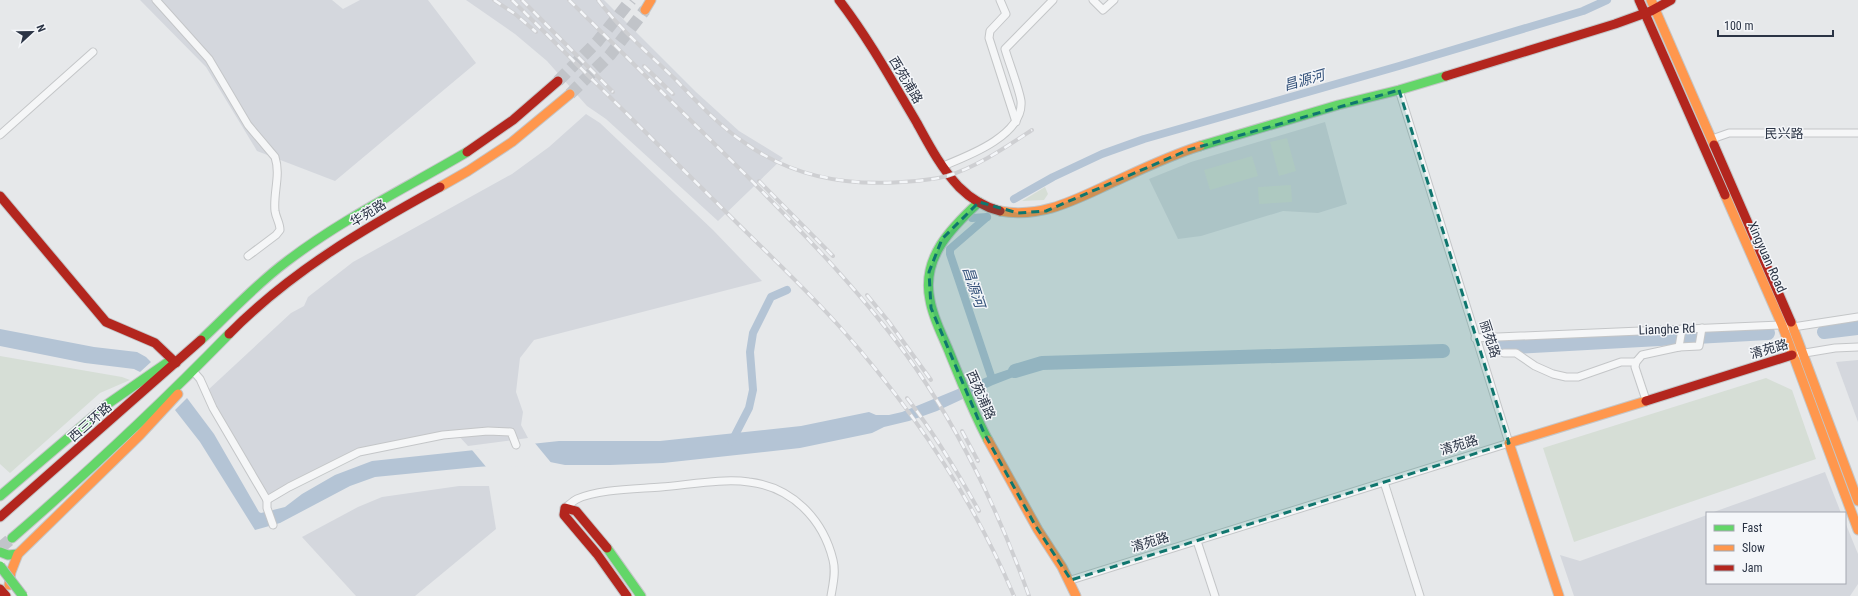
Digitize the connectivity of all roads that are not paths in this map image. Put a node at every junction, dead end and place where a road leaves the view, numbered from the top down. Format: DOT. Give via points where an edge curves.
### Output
graph roads {
  1 [pos="156,0"];
  2 [pos="651,0"];
  3 [pos="838,0"];
  4 [pos="1000,0"];
  5 [pos="1053,0"];
  6 [pos="1093,0"];
  7 [pos="1114,0"];
  8 [pos="1639,0"];
  9 [pos="1652,0"];
  10 [pos="1671,0"];
  11 [pos="645,10"];
  12 [pos="1656,10"];
  13 [pos="1644,12"];
  14 [pos="93,52"];
  15 [pos="558,81"];
  16 [pos="1399,90"];
  17 [pos="570,94"];
  18 [pos="1016,122"];
  19 [pos="1858,133"];
  20 [pos="0,134"];
  21 [pos="1712,139"];
  22 [pos="943,166"];
  23 [pos="0,196"];
  24 [pos="979,202"];
  25 [pos="248,256"];
  26 [pos="1858,317"];
  27 [pos="1782,325"];
  28 [pos="1793,327"];
  29 [pos="1702,328"];
  30 [pos="1682,329"];
  31 [pos="1476,338"];
  32 [pos="1679,347"];
  33 [pos="1858,347"];
  34 [pos="1504,354"];
  35 [pos="1803,354"];
  36 [pos="1792,355"];
  37 [pos="174,361"];
  38 [pos="1636,362"];
  39 [pos="193,371"];
  40 [pos="1646,400"];
  41 [pos="1509,443"];
  42 [pos="516,445"];
  43 [pos="1384,482"];
  44 [pos="0,496"];
  45 [pos="267,500"];
  46 [pos="1858,501"];
  47 [pos="565,508"];
  48 [pos="0,516"];
  49 [pos="274,525"];
  50 [pos="1858,530"];
  51 [pos="12,538"];
  52 [pos="1197,541"];
  53 [pos="0,552"];
  54 [pos="18,554"];
  55 [pos="0,562"];
  56 [pos="0,566"];
  57 [pos="1071,580"];
  58 [pos="0,589"];
  59 [pos="1557,595"];
  60 [pos="7,596"];
  61 [pos="23,596"];
  62 [pos="627,596"];
  63 [pos="641,596"];
  64 [pos="832,596"];
  65 [pos="1076,596"];
  66 [pos="1216,596"];
  67 [pos="1420,596"];
  1 -- 25 [label="street" via="215,67 248,125 277,162 275,211 280,230"];
  2 -- 11 [label="main road"];
  3 -- 22 [label="main road, 西苑浦路" via="860,30"];
  4 -- 18 [label="street" via="1006,14 990,31 989,38"];
  5 -- 18 [label="street" via="1005,48 1021,102"];
  6 -- 7 [label="street" via="1103,10"];
  8 -- 13 [label="main road, Xingyuan Road"];
  9 -- 12 [label="main road, Xingyuan Road"];
  9 -- 13 [label="main road"];
  10 -- 12 [label="main road"];
  12 -- 13 [label="main road"];
  12 -- 21 [label="main road, Xingyuan Road"];
  13 -- 16 [label="main road" via="1615,24"];
  13 -- 27 [label="main road, Xingyuan Road"];
  14 -- 20 [label="street"];
  15 -- 37 [label="main road, 华苑路" via="538,100 466,153 346,220 298,253"];
  16 -- 24 [label="main road" via="1338,105 1188,150 1046,211 1018,213 992,208"];
  16 -- 31 [label="street, 丽苑路"];
  17 -- 39 [label="main road, 华苑路" via="512,142 468,172 354,236 307,268 271,295"];
  18 -- 22 [label="street" via="1009,131 997,139"];
  19 -- 21 [label="street, 民兴路" via="1730,133"];
  21 -- 28 [label="main road, Xingyuan Road"];
  22 -- 24 [label="main road, 西苑浦路" via="948,176"];
  23 -- 37 [label="main road" via="106,322 155,343"];
  24 -- 57 [label="main road, 西苑浦路" via="942,239 934,254 929,272 928,291 931,308 984,433 1035,525"];
  26 -- 28 [label="street, Lianghe Rd"];
  27 -- 28 [label="street, Lianghe Rd"];
  27 -- 29 [label="street, Lianghe Rd"];
  27 -- 36 [label="main road, Xingyuan Road"];
  28 -- 35 [label="main road, Xingyuan Road"];
  29 -- 30 [label="street, Lianghe Rd"];
  29 -- 32 [label="street" via="1699,346"];
  30 -- 31 [label="street, Lianghe Rd"];
  30 -- 32 [label="street"];
  31 -- 41 [label="street, 丽苑路"];
  32 -- 38 [label="street" via="1642,355"];
  33 -- 35 [label="street, 清苑路"];
  34 -- 38 [label="street" via="1516,353 1535,366 1566,377 1578,377 1621,362"];
  35 -- 36 [label="street, 清苑路"];
  35 -- 46 [label="main road, Xingyuan Road"];
  36 -- 40 [label="main road, 清苑路"];
  36 -- 50 [label="main road, Xingyuan Road"];
  37 -- 44 [label="main road" via="155,370 109,403"];
  37 -- 48 [label="main road, 西三环路" via="141,395"];
  38 -- 40 [label="street" via="1635,367"];
  39 -- 45 [label="street" via="200,379 213,408"];
  39 -- 51 [label="main road"];
  39 -- 54 [label="main road" via="177,395 140,435"];
  40 -- 41 [label="main road, 清苑路"];
  41 -- 43 [label="street, 清苑路"];
  41 -- 59 [label="main road, 丽苑路"];
  42 -- 45 [label="street" via="511,432 488,431 443,435 359,452"];
  43 -- 52 [label="street, 清苑路"];
  43 -- 67 [label="street"];
  45 -- 49 [label="street" via="267,508"];
  47 -- 62 [label="main road" via="564,515 597,554"];
  47 -- 63 [label="main road" via="576,511"];
  47 -- 64 [label="street" via="578,499 604,492 712,482 749,482 769,486 794,499 818,524 833,561"];
  52 -- 57 [label="street, 清苑路"];
  52 -- 66 [label="street"];
  53 -- 54 [label="main road" via="8,555"];
  54 -- 55 [label="main road"];
  54 -- 60 [label="main road" via="11,572"];
  56 -- 61 [label="main road, bridge"];
  57 -- 65 [label="main road, 西苑浦路"];
  58 -- 60 [label="main road"];
}
